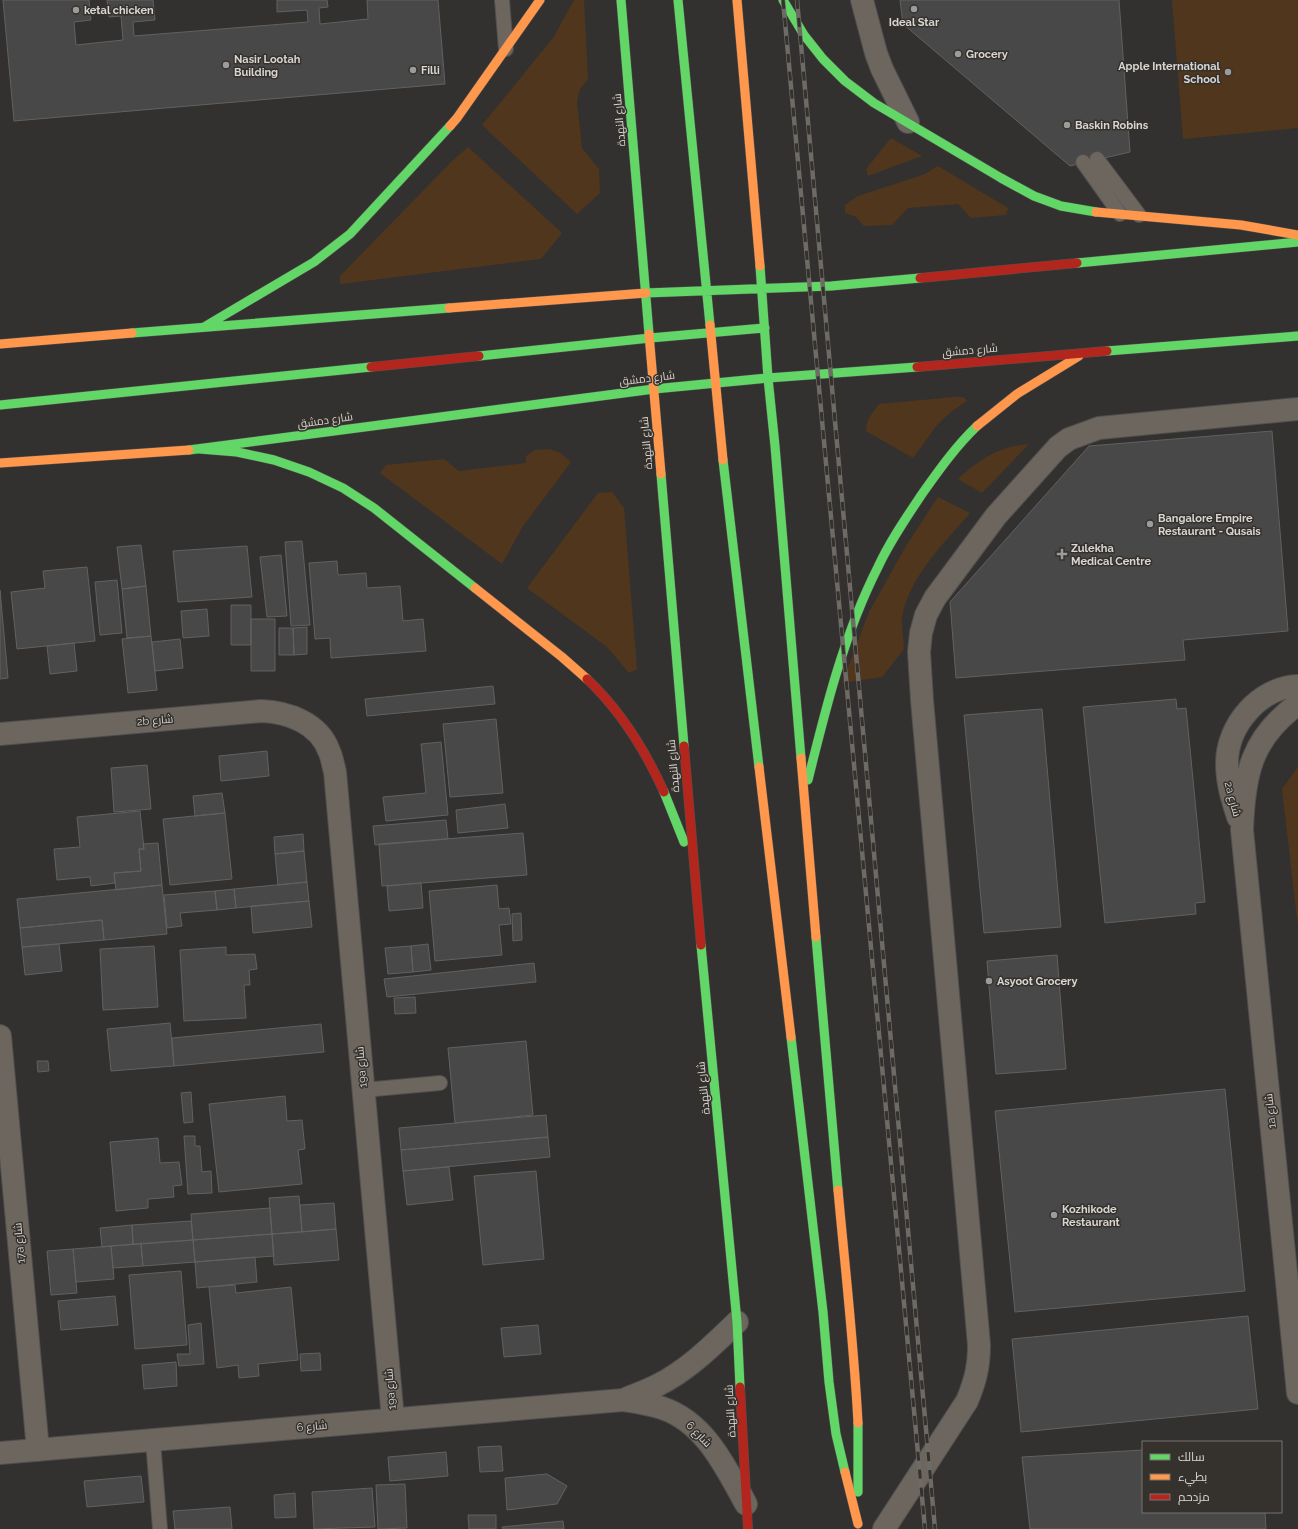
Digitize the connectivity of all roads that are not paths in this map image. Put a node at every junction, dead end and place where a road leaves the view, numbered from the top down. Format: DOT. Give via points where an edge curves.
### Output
graph roads {
  1 [pos="502,0"];
  2 [pos="540,0"];
  3 [pos="621,0"];
  4 [pos="678,0"];
  5 [pos="737,0"];
  6 [pos="783,0"];
  7 [pos="862,0"];
  8 [pos="506,50"];
  9 [pos="908,122"];
  10 [pos="1097,159"];
  11 [pos="1083,162"];
  12 [pos="1120,214"];
  13 [pos="1139,215"];
  14 [pos="1298,235"];
  15 [pos="1298,242"];
  16 [pos="762,289"];
  17 [pos="706,291"];
  18 [pos="646,294"];
  19 [pos="204,327"];
  20 [pos="764,328"];
  21 [pos="710,333"];
  22 [pos="1298,336"];
  23 [pos="650,338"];
  24 [pos="0,344"];
  25 [pos="1085,352"];
  26 [pos="768,378"];
  27 [pos="714,383"];
  28 [pos="654,389"];
  29 [pos="0,405"];
  30 [pos="1298,409"];
  31 [pos="200,449"];
  32 [pos="0,463"];
  33 [pos="1298,686"];
  34 [pos="1298,704"];
  35 [pos="307,724"];
  36 [pos="0,734"];
  37 [pos="804,796"];
  38 [pos="1242,830"];
  39 [pos="694,870"];
  40 [pos="0,1036"];
  41 [pos="2,1074"];
  42 [pos="440,1083"];
  43 [pos="364,1090"];
  44 [pos="1291,1250"];
  45 [pos="737,1322"];
  46 [pos="1298,1393"];
  47 [pos="623,1400"];
  48 [pos="393,1419"];
  49 [pos="153,1441"];
  50 [pos="38,1450"];
  51 [pos="0,1453"];
  52 [pos="746,1504"];
  53 [pos="858,1526"];
  54 [pos="160,1529"];
  55 [pos="748,1529"];
  56 [pos="884,1529"];
  1 -- 8 [label="lane"];
  2 -- 8 [label="main road"];
  3 -- 18 [label="main road, شارع النهدة"];
  4 -- 17 [label="main road"];
  5 -- 16 [label="main road"];
  6 -- 9 [label="main road" via="809,43 829,66 851,86"];
  7 -- 9 [label="street" via="882,69"];
  8 -- 19 [label="main road" via="457,118 350,234 314,262"];
  9 -- 12 [label="main road" via="1033,195 1069,208"];
  10 -- 13 [label="lane"];
  11 -- 12 [label="lane"];
  12 -- 13 [label="main road"];
  13 -- 14 [label="main road" via="1230,224"];
  15 -- 16 [label="main road" via="852,284"];
  16 -- 17 [label="main road"];
  16 -- 20 [label="main road"];
  17 -- 18 [label="main road"];
  17 -- 21 [label="main road"];
  18 -- 19 [label="main road"];
  18 -- 23 [label="main road, شارع النهدة"];
  19 -- 24 [label="main road"];
  20 -- 21 [label="main road"];
  20 -- 26 [label="main road"];
  21 -- 23 [label="main road"];
  21 -- 27 [label="main road"];
  22 -- 25 [label="main road, شارع دمشق"];
  23 -- 28 [label="main road, شارع النهدة"];
  23 -- 29 [label="main road"];
  25 -- 26 [label="main road, شارع دمشق"];
  25 -- 37 [label="main road" via="1007,402 956,447 888,546 858,612 833,681"];
  26 -- 27 [label="main road, شارع دمشق"];
  26 -- 37 [label="main road"];
  27 -- 28 [label="main road, شارع دمشق"];
  27 -- 53 [label="main road" via="831,1397 836,1434"];
  28 -- 31 [label="main road, شارع دمشق"];
  28 -- 39 [label="main road, شارع النهدة"];
  30 -- 56 [label="street" via="1099,428 1069,439 1058,447 996,516 935,598 926,615 919,652 922,700 979,1364 968,1402"];
  31 -- 32 [label="main road, شارع دمشق"];
  31 -- 39 [label="main road" via="237,452 274,460 309,472 343,488 374,508 582,674 616,710 640,748 662,787"];
  33 -- 38 [label="street, 2a شارع" via="1276,691 1261,698 1239,722 1230,741 1227,761 1228,782"];
  34 -- 38 [label="street, 2a شارع" via="1275,723 1262,739 1252,758 1243,803"];
  35 -- 36 [label="street, 2b شارع" via="290,715 261,711"];
  35 -- 43 [label="street, 19a شارع" via="321,735 329,750 335,772"];
  37 -- 53 [label="main road" via="849,1317 856,1368 859,1431"];
  38 -- 44 [label="street, 1a شارع"];
  39 -- 45 [label="main road, شارع النهدة"];
  40 -- 41 [label="street, 17a شارع"];
  41 -- 50 [label="street, 17a شارع"];
  42 -- 43 [label="lane"];
  43 -- 48 [label="street, 19a شارع"];
  44 -- 46 [label="street, 1a شارع"];
  45 -- 47 [label="street, شارع 6" via="686,1367 658,1385"];
  45 -- 52 [label="main road, شارع النهدة"];
  47 -- 48 [label="street, شارع 6"];
  47 -- 52 [label="street, شارع 6" via="663,1408 688,1422 707,1441 724,1464"];
  48 -- 49 [label="street, شارع 6"];
  49 -- 50 [label="street, شارع 6"];
  49 -- 54 [label="lane"];
  50 -- 51 [label="street, شارع 6"];
  52 -- 55 [label="main road, شارع النهدة"];
}
